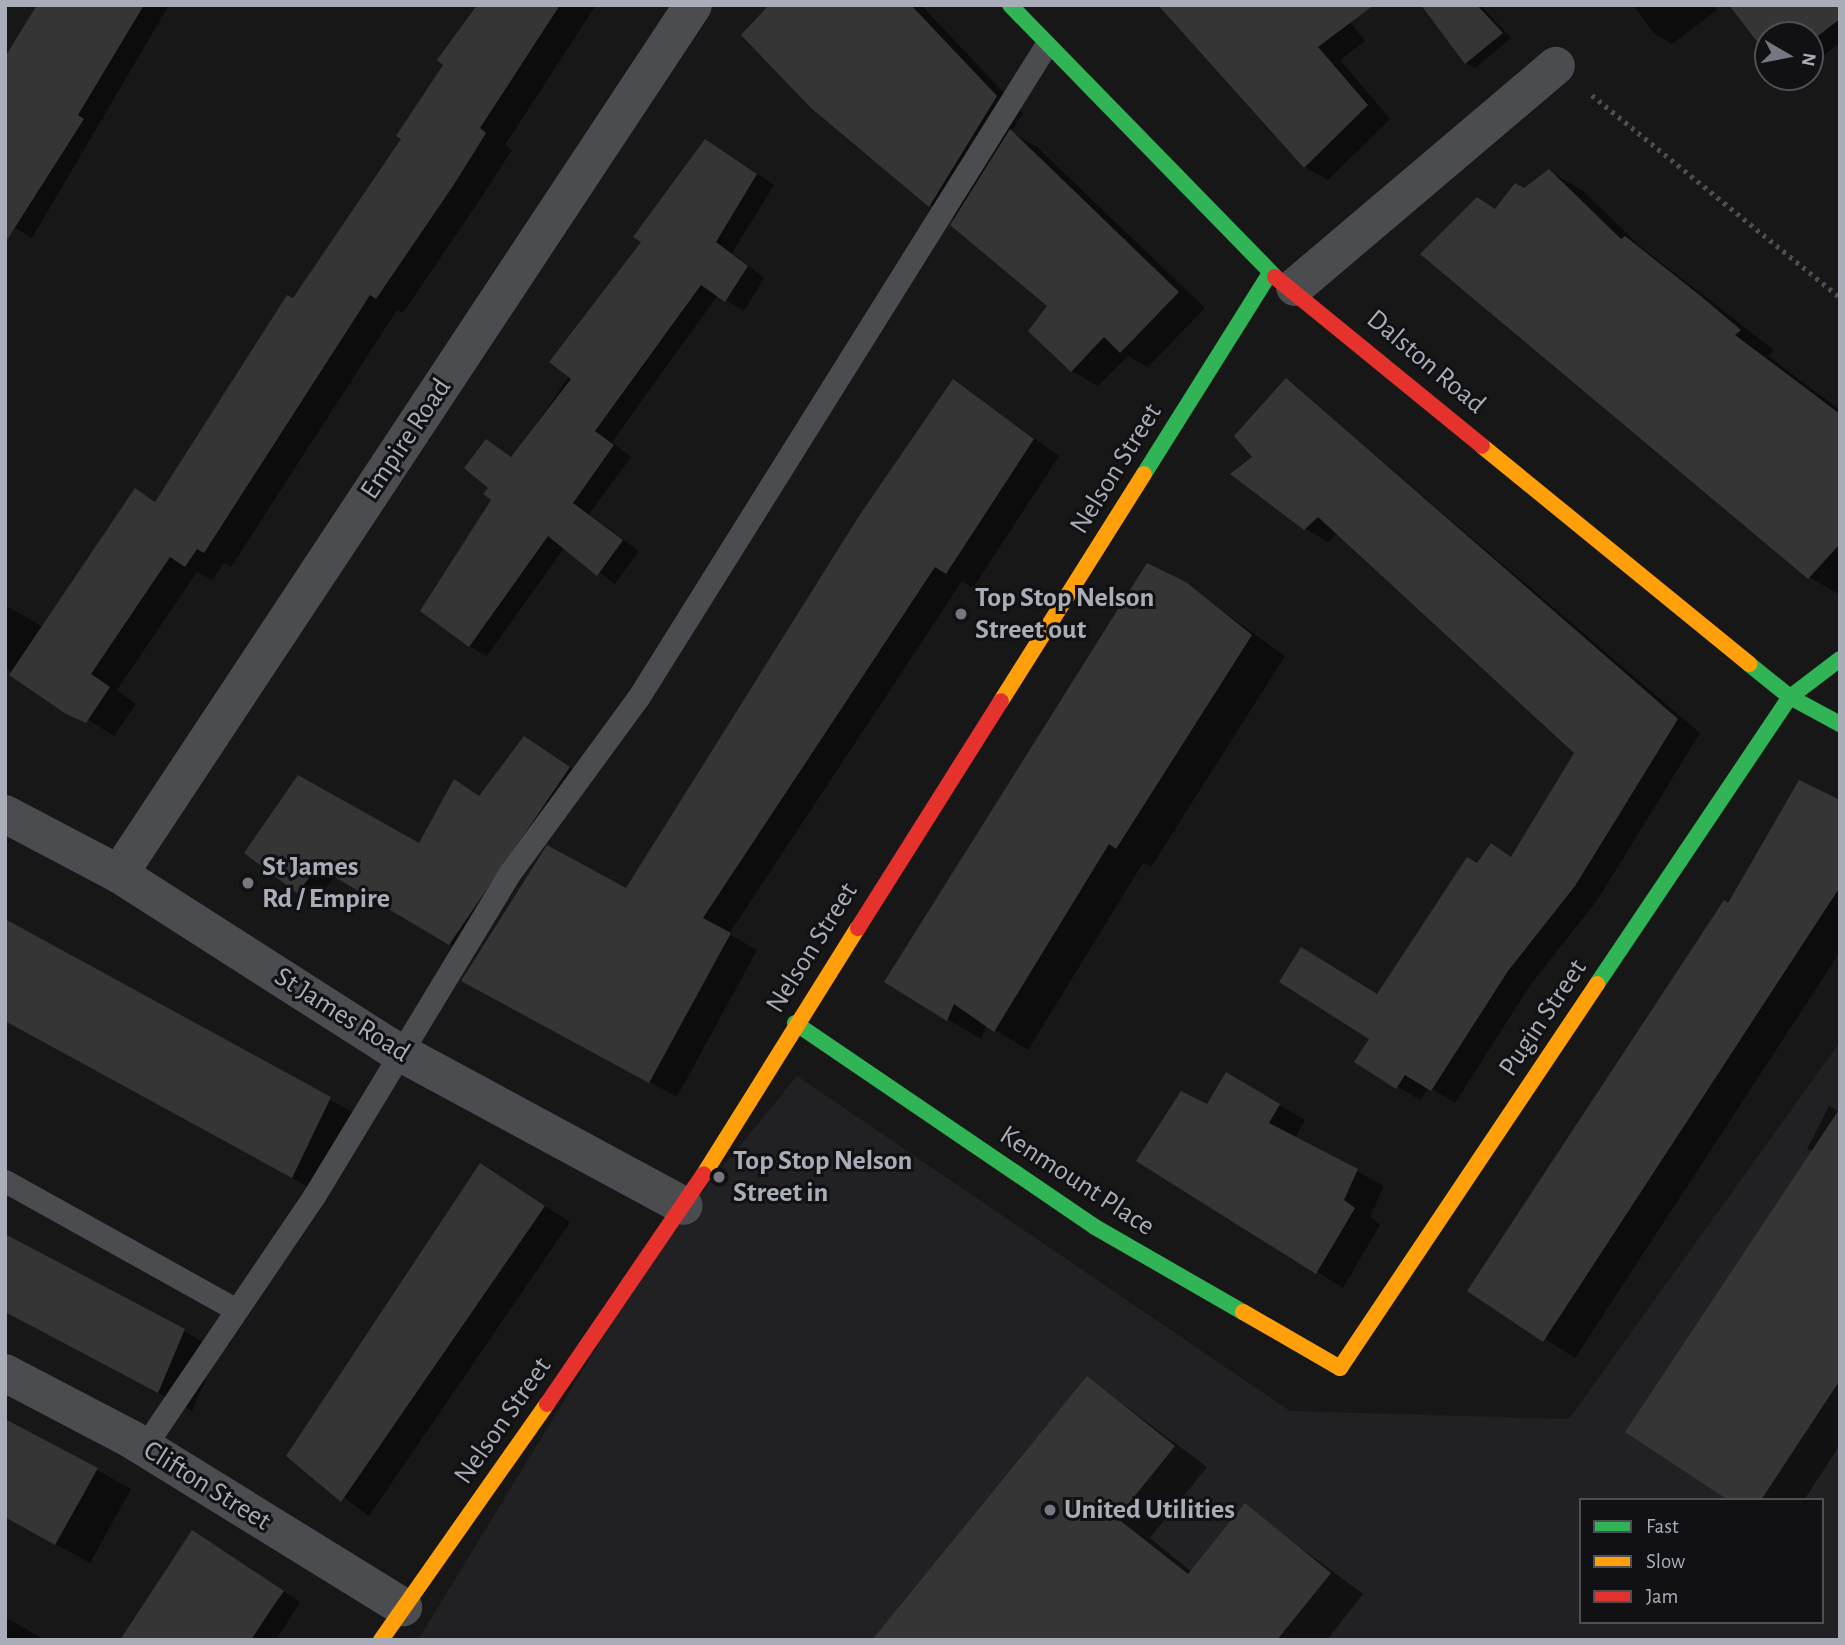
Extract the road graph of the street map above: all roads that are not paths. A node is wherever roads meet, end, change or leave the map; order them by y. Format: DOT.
graph roads {
  1 [pos="693,5"];
  2 [pos="1010,5"];
  3 [pos="1045,47"];
  4 [pos="1556,66"];
  5 [pos="1283,280"];
  6 [pos="1840,659"];
  7 [pos="1790,697"];
  8 [pos="1840,724"];
  9 [pos="5,814"];
  10 [pos="119,874"];
  11 [pos="796,1023"];
  12 [pos="399,1052"];
  13 [pos="5,1181"];
  14 [pos="684,1206"];
  15 [pos="233,1308"];
  16 [pos="1340,1368"];
  17 [pos="5,1373"];
  18 [pos="144,1447"];
  19 [pos="403,1607"];
  20 [pos="381,1640"];
  1 -- 10 [label="street, Empire Road"];
  2 -- 3 [label="street, Dalston Road"];
  3 -- 5 [label="street, Dalston Road"];
  3 -- 12 [label="lane"];
  4 -- 5 [label="street"];
  5 -- 7 [label="street, Dalston Road"];
  5 -- 11 [label="street, Nelson Street"];
  6 -- 7 [label="street, Pugin Street"];
  7 -- 8 [label="street, Dalston Road"];
  7 -- 16 [label="street, Pugin Street"];
  9 -- 10 [label="street, St James Road"];
  10 -- 12 [label="street, St James Road"];
  11 -- 14 [label="street, Nelson Street"];
  11 -- 16 [label="street, Kenmount Place"];
  12 -- 14 [label="street, St James Road"];
  12 -- 15 [label="lane"];
  13 -- 15 [label="lane"];
  14 -- 19 [label="street, Nelson Street"];
  15 -- 18 [label="lane"];
  17 -- 18 [label="street, Clifton Street"];
  18 -- 19 [label="street, Clifton Street"];
  19 -- 20 [label="street, Nelson Street"];
}
